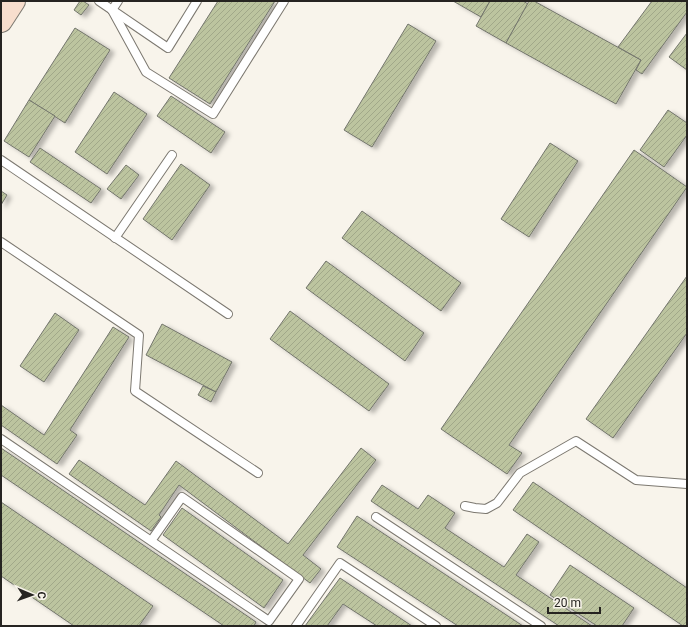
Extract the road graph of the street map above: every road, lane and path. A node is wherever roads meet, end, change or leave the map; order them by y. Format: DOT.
graph roads {
  1 [pos="14,1"];
  2 [pos="99,1"];
  3 [pos="118,1"];
  4 [pos="197,1"];
  5 [pos="284,1"];
  6 [pos="112,10"];
  7 [pos="1,21"];
  8 [pos="172,155"];
  9 [pos="1,160"];
  10 [pos="116,238"];
  11 [pos="1,242"];
  12 [pos="228,314"];
  13 [pos="1,439"];
  14 [pos="258,473"];
  15 [pos="687,484"];
  16 [pos="466,506"];
  17 [pos="376,517"];
  18 [pos="151,541"];
  19 [pos="268,623"];
  20 [pos="296,626"];
  21 [pos="436,626"];
  22 [pos="541,626"];
  1 -- 7 [label="main road"];
  2 -- 6 [label="lane"];
  3 -- 6 [label="lane"];
  4 -- 6 [label="lane"];
  5 -- 6 [label="lane"];
  8 -- 10 [label="lane"];
  9 -- 10 [label="lane"];
  10 -- 12 [label="lane"];
  11 -- 14 [label="lane"];
  13 -- 18 [label="lane"];
  15 -- 16 [label="lane"];
  17 -- 22 [label="lane"];
  18 -- 19 [label="lane"];
  18 -- 19 [label="lane"];
  20 -- 21 [label="lane"];
}
